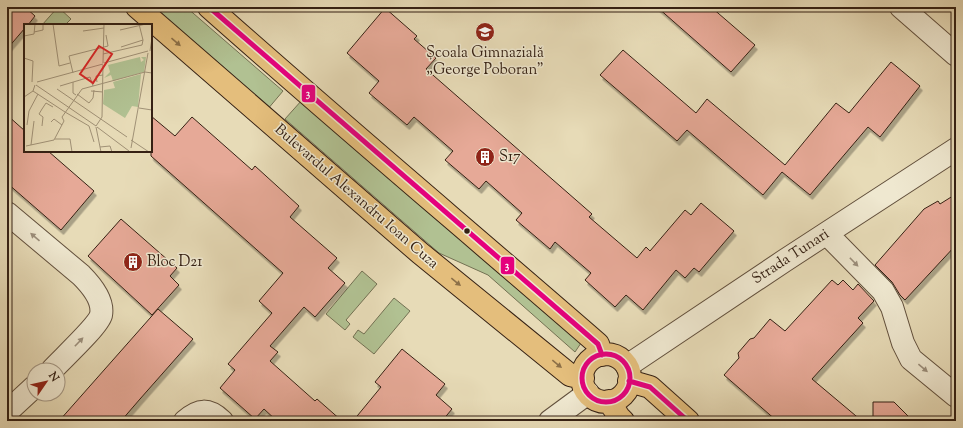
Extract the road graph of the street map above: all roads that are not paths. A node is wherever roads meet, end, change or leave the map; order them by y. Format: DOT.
graph roads {
  1 [pos="137,7"];
  2 [pos="210,7"];
  3 [pos="901,7"];
  4 [pos="956,55"];
  5 [pos="956,149"];
  6 [pos="7,212"];
  7 [pos="827,234"];
  8 [pos="602,355"];
  9 [pos="60,362"];
  10 [pos="628,374"];
  11 [pos="585,385"];
  12 [pos="26,394"];
  13 [pos="956,396"];
  14 [pos="609,401"];
  15 [pos="7,412"];
  16 [pos="185,421"];
  17 [pos="222,421"];
  18 [pos="550,421"];
  19 [pos="623,421"];
  20 [pos="688,421"];
  1 -- 11 [label="main road, Bulevardul Alexandru Ioan Cuza, one-way"];
  2 -- 8 [label="main road"];
  3 -- 4 [label="street"];
  5 -- 7 [label="street, Strada Tunari"];
  9 -- 6 [label="street, one-way"];
  7 -- 10 [label="street, Strada Tunari"];
  7 -- 13 [label="street, one-way"];
  8 -- 10 [label="main road"];
  8 -- 11 [label="main road"];
  10 -- 14 [label="main road"];
  10 -- 20 [label="main road"];
  11 -- 14 [label="main road"];
  11 -- 18 [label="street"];
  12 -- 15 [label="street"];
  14 -- 19 [label="main road"];
  16 -- 17 [label="street"];
}
